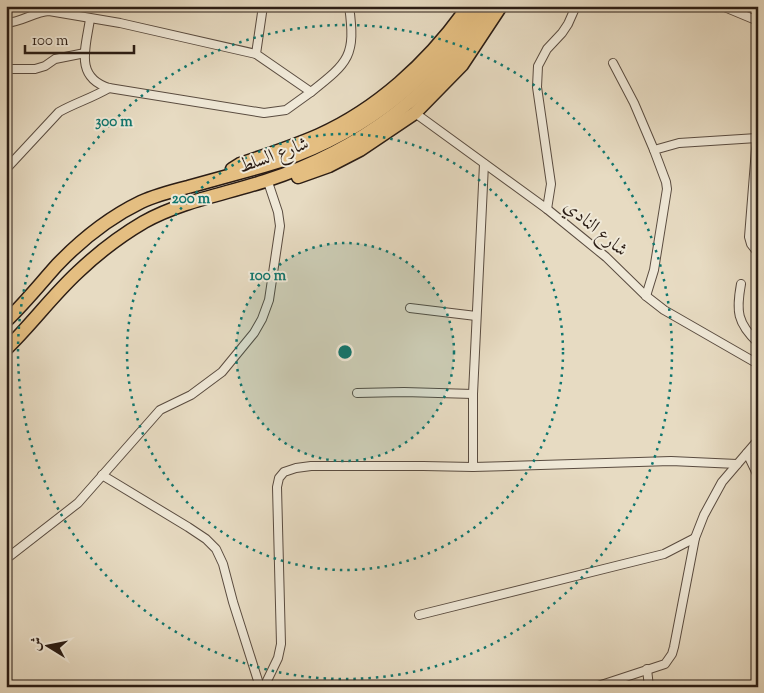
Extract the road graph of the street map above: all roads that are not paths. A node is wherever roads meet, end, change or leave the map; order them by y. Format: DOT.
graph roads {
  1 [pos="263,6"];
  2 [pos="349,6"];
  3 [pos="458,6"];
  4 [pos="468,6"];
  5 [pos="477,6"];
  6 [pos="489,6"];
  7 [pos="501,6"];
  8 [pos="576,6"];
  9 [pos="722,6"];
  10 [pos="90,18"];
  11 [pos="758,20"];
  12 [pos="457,22"];
  13 [pos="6,24"];
  14 [pos="85,53"];
  15 [pos="256,54"];
  16 [pos="613,63"];
  17 [pos="6,69"];
  18 [pos="421,85"];
  19 [pos="109,88"];
  20 [pos="311,92"];
  21 [pos="415,113"];
  22 [pos="758,124"];
  23 [pos="757,138"];
  24 [pos="654,150"];
  25 [pos="484,164"];
  26 [pos="6,169"];
  27 [pos="756,176"];
  28 [pos="223,177"];
  29 [pos="263,185"];
  30 [pos="547,209"];
  31 [pos="758,253"];
  32 [pos="741,284"];
  33 [pos="646,296"];
  34 [pos="410,308"];
  35 [pos="476,316"];
  36 [pos="6,321"];
  37 [pos="758,343"];
  38 [pos="6,349"];
  39 [pos="758,364"];
  40 [pos="357,393"];
  41 [pos="473,394"];
  42 [pos="758,440"];
  43 [pos="747,453"];
  44 [pos="737,464"];
  45 [pos="473,467"];
  46 [pos="102,475"];
  47 [pos="758,476"];
  48 [pos="695,538"];
  49 [pos="6,559"];
  50 [pos="419,615"];
  51 [pos="647,669"];
  52 [pos="260,687"];
  53 [pos="264,687"];
  54 [pos="596,687"];
  55 [pos="648,687"];
  1 -- 15 [label="street"];
  2 -- 20 [label="street"];
  3 -- 12 [label="main road"];
  4 -- 12 [label="main road"];
  5 -- 18 [label="main road, شارع السلط"];
  6 -- 18 [label="main road, شارع السلط"];
  7 -- 21 [label="main road"];
  8 -- 30 [label="street"];
  9 -- 11 [label="street"];
  10 -- 13 [label="street"];
  10 -- 14 [label="street"];
  10 -- 15 [label="street"];
  12 -- 28 [label="main road"];
  14 -- 17 [label="street"];
  14 -- 19 [label="street"];
  15 -- 20 [label="street"];
  16 -- 24 [label="street"];
  18 -- 28 [label="main road, شارع السلط"];
  18 -- 29 [label="main road, شارع السلط"];
  19 -- 20 [label="street"];
  19 -- 26 [label="street"];
  21 -- 25 [label="street, شارع النادي"];
  21 -- 29 [label="main road"];
  22 -- 23 [label="street"];
  23 -- 24 [label="street"];
  23 -- 27 [label="street"];
  24 -- 33 [label="street"];
  25 -- 30 [label="street, شارع النادي"];
  25 -- 35 [label="street"];
  27 -- 31 [label="street"];
  28 -- 36 [label="main road, شارع السلط"];
  29 -- 38 [label="main road, شارع السلط"];
  29 -- 46 [label="street"];
  30 -- 33 [label="street, شارع النادي"];
  32 -- 37 [label="street"];
  33 -- 39 [label="street, شارع النادي"];
  34 -- 35 [label="street"];
  35 -- 41 [label="street"];
  40 -- 41 [label="street"];
  41 -- 45 [label="street"];
  42 -- 43 [label="street"];
  43 -- 44 [label="street"];
  43 -- 47 [label="street"];
  44 -- 45 [label="street"];
  44 -- 48 [label="street"];
  45 -- 53 [label="street"];
  46 -- 49 [label="street"];
  46 -- 52 [label="street"];
  48 -- 50 [label="street"];
  48 -- 51 [label="street"];
  51 -- 54 [label="street"];
  51 -- 55 [label="street"];
}
